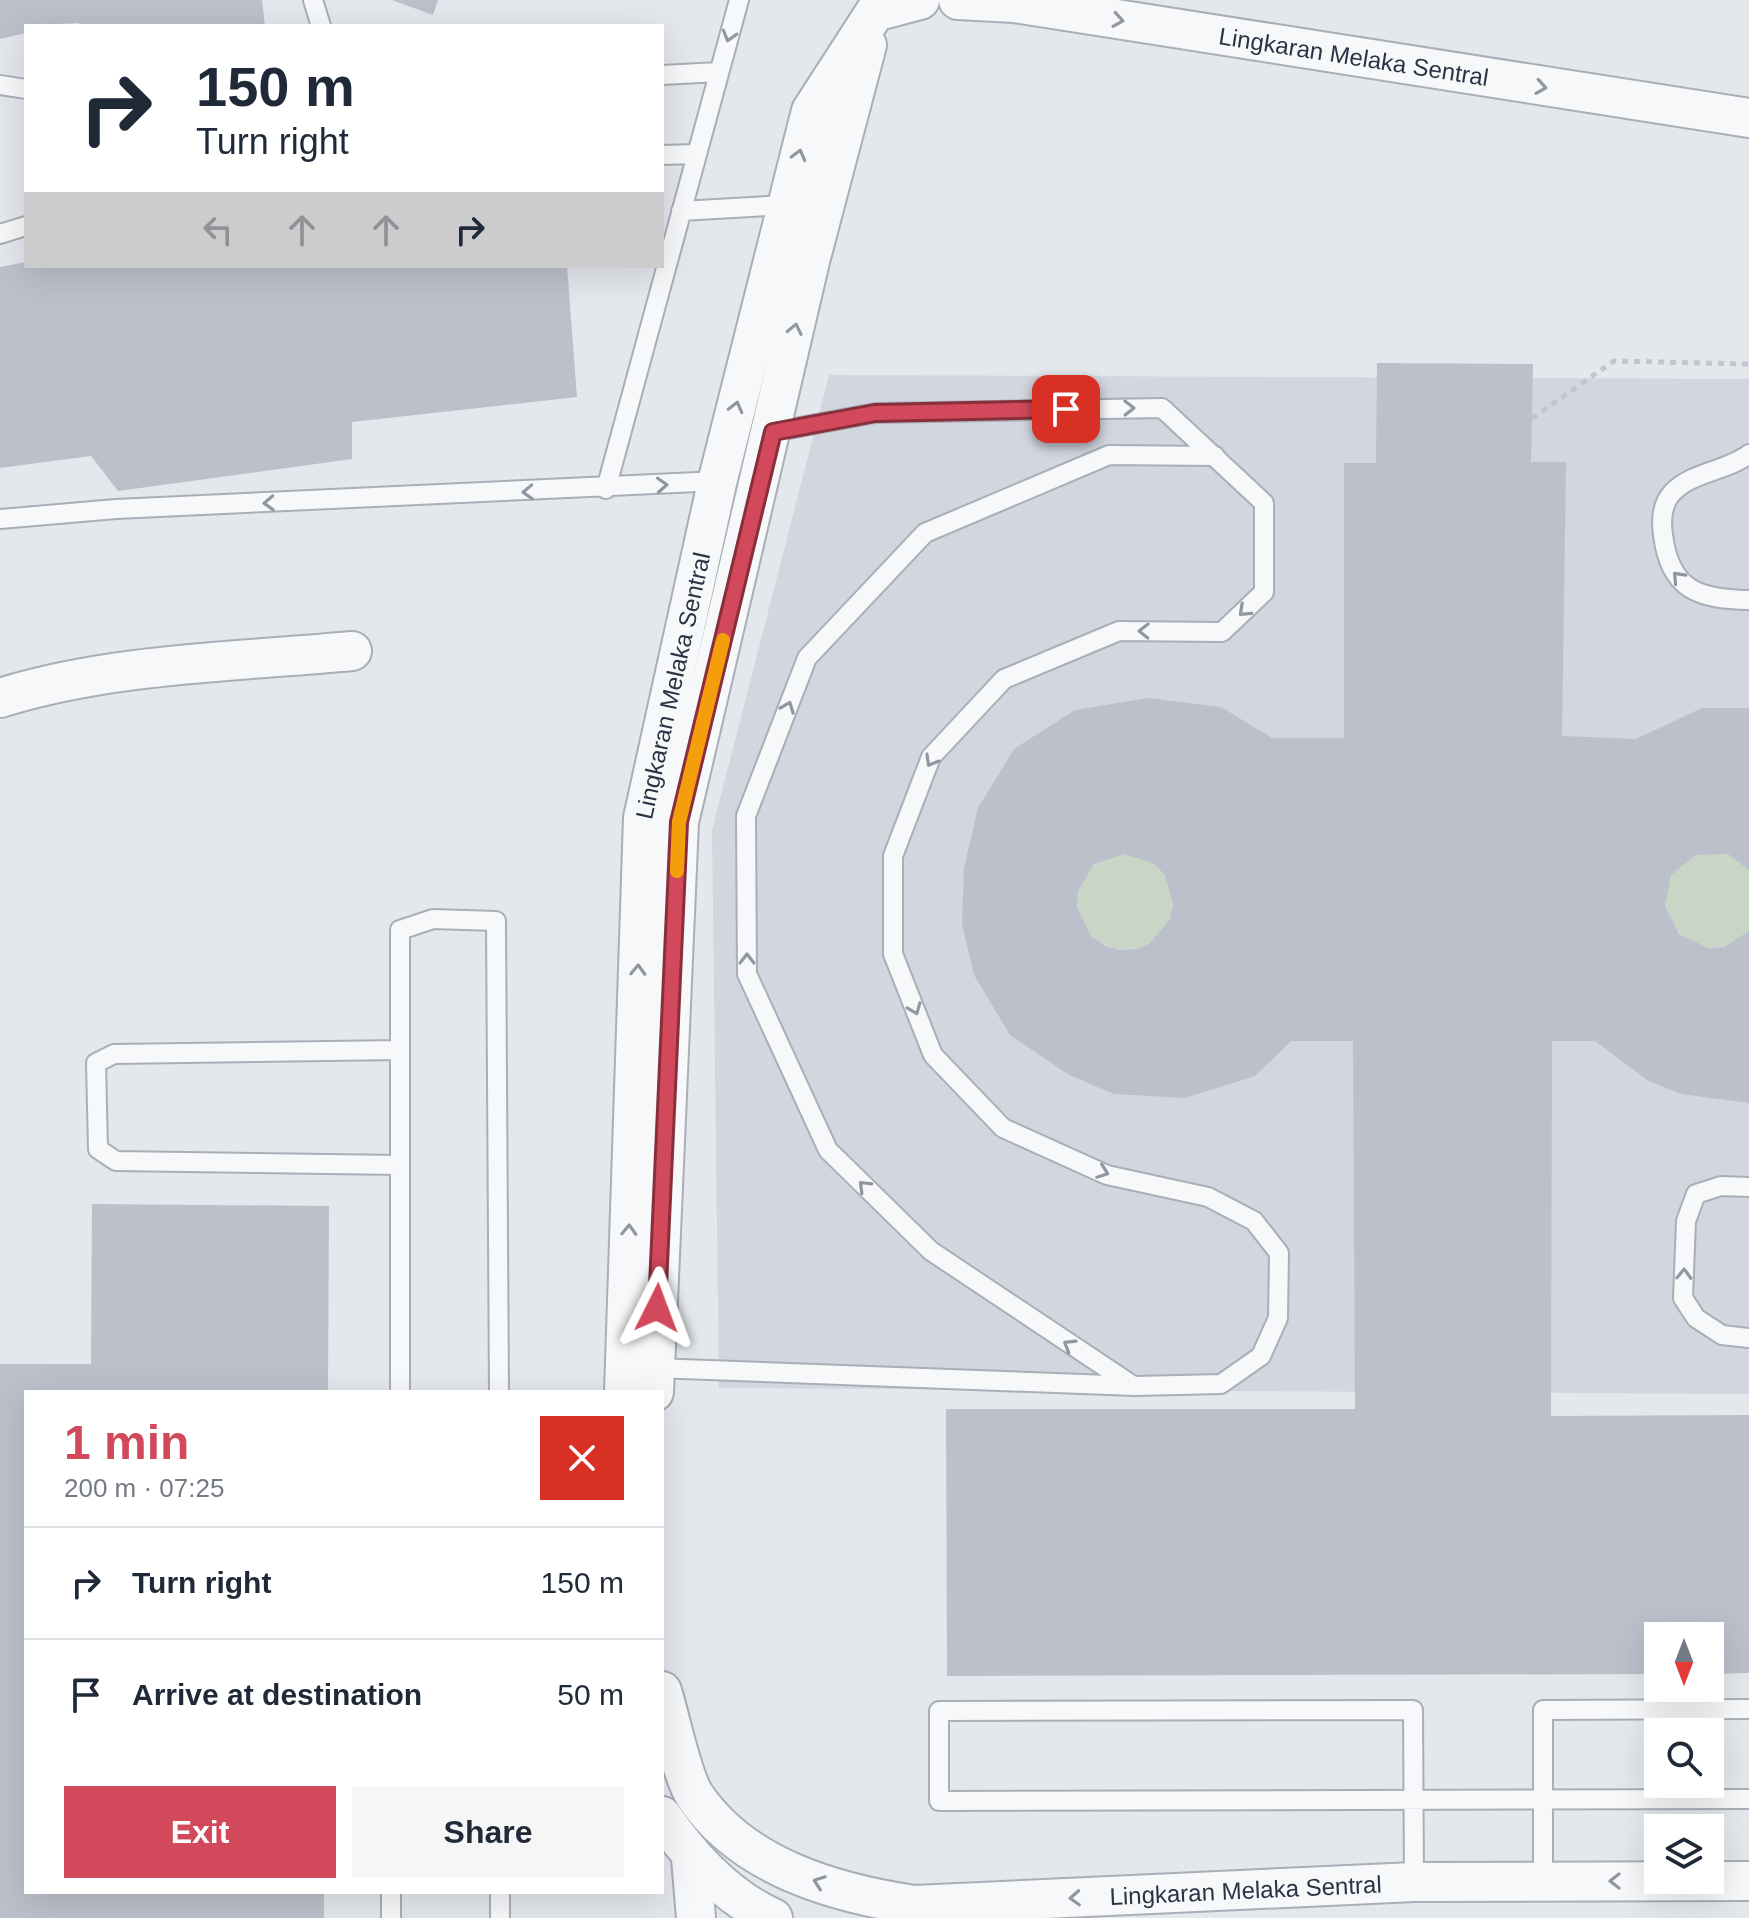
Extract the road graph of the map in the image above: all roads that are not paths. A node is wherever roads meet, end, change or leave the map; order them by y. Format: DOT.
graph roads {
  1 [pos="313,0"];
  2 [pos="739,0"];
  3 [pos="920,0"];
  4 [pos="958,0"];
  5 [pos="875,12"];
  6 [pos="320,24"];
  7 [pos="719,72"];
  8 [pos="664,75"];
  9 [pos="0,85"];
  10 [pos="24,89"];
  11 [pos="1749,118"];
  12 [pos="696,154"];
  13 [pos="664,155"];
  14 [pos="785,205"];
  15 [pos="681,211"];
  16 [pos="24,227"];
  17 [pos="0,234"];
  18 [pos="773,432"];
  19 [pos="1215,456"];
  20 [pos="1746,458"];
  21 [pos="717,483"];
  22 [pos="606,489"];
  23 [pos="0,519"];
  24 [pos="1749,600"];
  25 [pos="352,651"];
  26 [pos="0,698"];
  27 [pos="400,1050"];
  28 [pos="400,1165"];
  29 [pos="1749,1187"];
  30 [pos="1749,1338"];
  31 [pos="654,1380"];
  32 [pos="1135,1386"];
  33 [pos="400,1390"];
  34 [pos="499,1390"];
  35 [pos="624,1390"];
  36 [pos="664,1698"];
  37 [pos="1749,1709"];
  38 [pos="1749,1799"];
  39 [pos="1413,1800"];
  40 [pos="1543,1800"];
  41 [pos="664,1819"];
  42 [pos="691,1858"];
  43 [pos="1543,1880"];
  44 [pos="1749,1881"];
  45 [pos="1414,1882"];
  46 [pos="391,1894"];
  47 [pos="500,1894"];
  48 [pos="391,1918"];
  49 [pos="500,1918"];
  50 [pos="696,1918"];
  51 [pos="773,1918"];
  1 -- 6 [label="lane"];
  2 -- 7 [label="lane, one-way"];
  3 -- 5 [label="street"];
  4 -- 11 [label="street, Lingkaran Melaka Sentral, one-way"];
  14 -- 5 [label="street, Lingkaran Melaka Sentral, one-way"];
  18 -- 5 [label="street, Lingkaran Melaka Sentral, one-way"];
  7 -- 8 [label="lane"];
  7 -- 12 [label="lane"];
  9 -- 10 [label="lane"];
  12 -- 13 [label="lane"];
  12 -- 15 [label="lane"];
  14 -- 15 [label="lane"];
  21 -- 14 [label="street, Lingkaran Melaka Sentral, one-way"];
  15 -- 22 [label="lane"];
  16 -- 17 [label="lane"];
  18 -- 19 [label="lane, one-way"];
  18 -- 21 [label="lane"];
  18 -- 31 [label="street, Lingkaran Melaka Sentral"];
  32 -- 19 [label="lane, one-way"];
  19 -- 32 [label="lane, one-way"];
  24 -- 20 [label="lane, one-way"];
  22 -- 21 [label="lane, one-way"];
  35 -- 21 [label="street, Lingkaran Melaka Sentral, one-way"];
  22 -- 23 [label="lane, one-way"];
  25 -- 26 [label="street"];
  27 -- 28 [label="lane"];
  27 -- 28 [label="lane"];
  27 -- 34 [label="lane"];
  28 -- 33 [label="lane"];
  30 -- 29 [label="lane, one-way"];
  31 -- 32 [label="lane"];
  45 -- 36 [label="street, Lingkaran Melaka Sentral, one-way"];
  37 -- 40 [label="lane"];
  38 -- 40 [label="lane"];
  39 -- 39 [label="lane"];
  39 -- 40 [label="lane"];
  39 -- 45 [label="lane"];
  40 -- 43 [label="lane"];
  41 -- 42 [label="street"];
  42 -- 50 [label="street"];
  42 -- 51 [label="street"];
  44 -- 43 [label="street, Lingkaran Melaka Sentral, one-way"];
  43 -- 45 [label="street, Lingkaran Melaka Sentral"];
  46 -- 48 [label="lane"];
  47 -- 49 [label="lane"];
}
